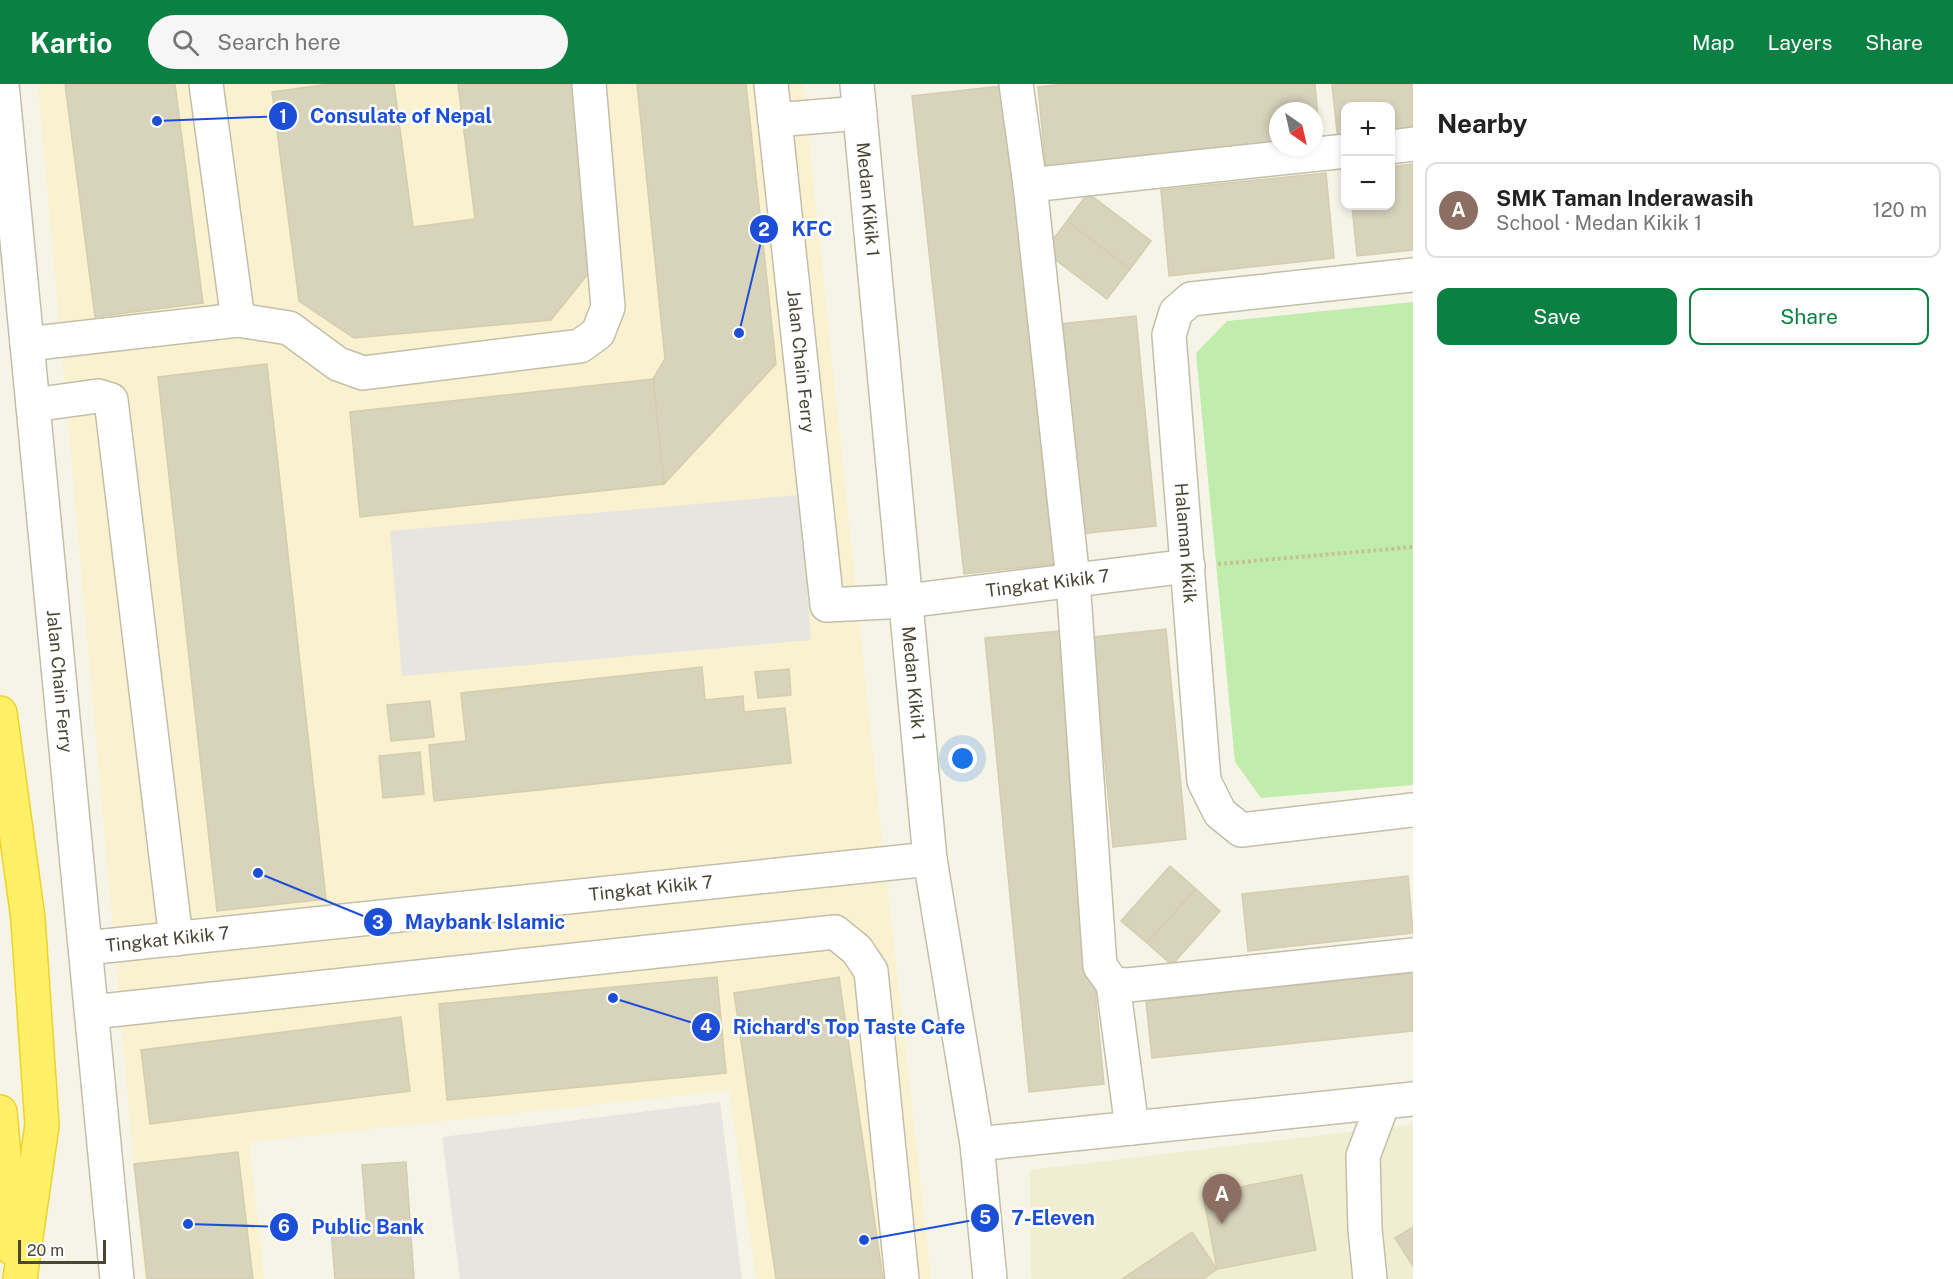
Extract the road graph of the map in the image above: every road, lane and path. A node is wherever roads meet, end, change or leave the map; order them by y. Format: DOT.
graph roads {
  1 [pos="2,84"];
  2 [pos="206,84"];
  3 [pos="589,84"];
  4 [pos="771,84"];
  5 [pos="1016,84"];
  6 [pos="858,99"];
  7 [pos="775,120"];
  8 [pos="1413,144"];
  9 [pos="1395,146"];
  10 [pos="1341,152"];
  11 [pos="1030,184"];
  12 [pos="1413,275"];
  13 [pos="238,320"];
  14 [pos="27,344"];
  15 [pos="33,405"];
  16 [pos="1413,547"];
  17 [pos="1188,566"];
  18 [pos="1073,580"];
  19 [pos="906,601"];
  20 [pos="826,605"];
  21 [pos="0,713"];
  22 [pos="1413,810"];
  23 [pos="930,860"];
  24 [pos="176,939"];
  25 [pos="86,948"];
  26 [pos="1413,955"];
  27 [pos="1113,984"];
  28 [pos="92,1012"];
  29 [pos="1398,1101"];
  30 [pos="0,1112"];
  31 [pos="1132,1128"];
  32 [pos="977,1144"];
  33 [pos="14,1279"];
  34 [pos="20,1279"];
  35 [pos="117,1279"];
  36 [pos="902,1279"];
  37 [pos="990,1279"];
  38 [pos="1370,1279"];
  1 -- 14 [label="street, Jalan Chain Ferry"];
  2 -- 13 [label="street"];
  3 -- 13 [label="street"];
  4 -- 7 [label="street, Jalan Chain Ferry"];
  5 -- 11 [label="street"];
  6 -- 7 [label="street"];
  6 -- 19 [label="street, Medan Kikik 1"];
  7 -- 20 [label="street, Jalan Chain Ferry"];
  8 -- 9 [label="street"];
  10 -- 11 [label="street"];
  11 -- 18 [label="street"];
  12 -- 17 [label="street, Halaman Kikik"];
  13 -- 14 [label="street"];
  14 -- 15 [label="street, Jalan Chain Ferry"];
  15 -- 24 [label="street"];
  15 -- 25 [label="street, Jalan Chain Ferry"];
  16 -- 17 [label="path"];
  17 -- 18 [label="street, Tingkat Kikik 7"];
  17 -- 22 [label="street, Halaman Kikik"];
  18 -- 19 [label="street, Tingkat Kikik 7"];
  18 -- 27 [label="street"];
  19 -- 20 [label="street, Tingkat Kikik 7"];
  19 -- 23 [label="street, Medan Kikik 1"];
  21 -- 34 [label="highway"];
  23 -- 24 [label="street, Tingkat Kikik 7"];
  23 -- 32 [label="street, Medan Kikik 1"];
  24 -- 25 [label="street, Tingkat Kikik 7"];
  25 -- 28 [label="street, Jalan Chain Ferry"];
  26 -- 27 [label="street"];
  27 -- 31 [label="street"];
  28 -- 35 [label="street, Jalan Chain Ferry"];
  28 -- 36 [label="street"];
  29 -- 31 [label="street"];
  29 -- 38 [label="street"];
  30 -- 33 [label="highway"];
  31 -- 32 [label="street"];
  32 -- 37 [label="street, Medan Kikik 1"];
}
